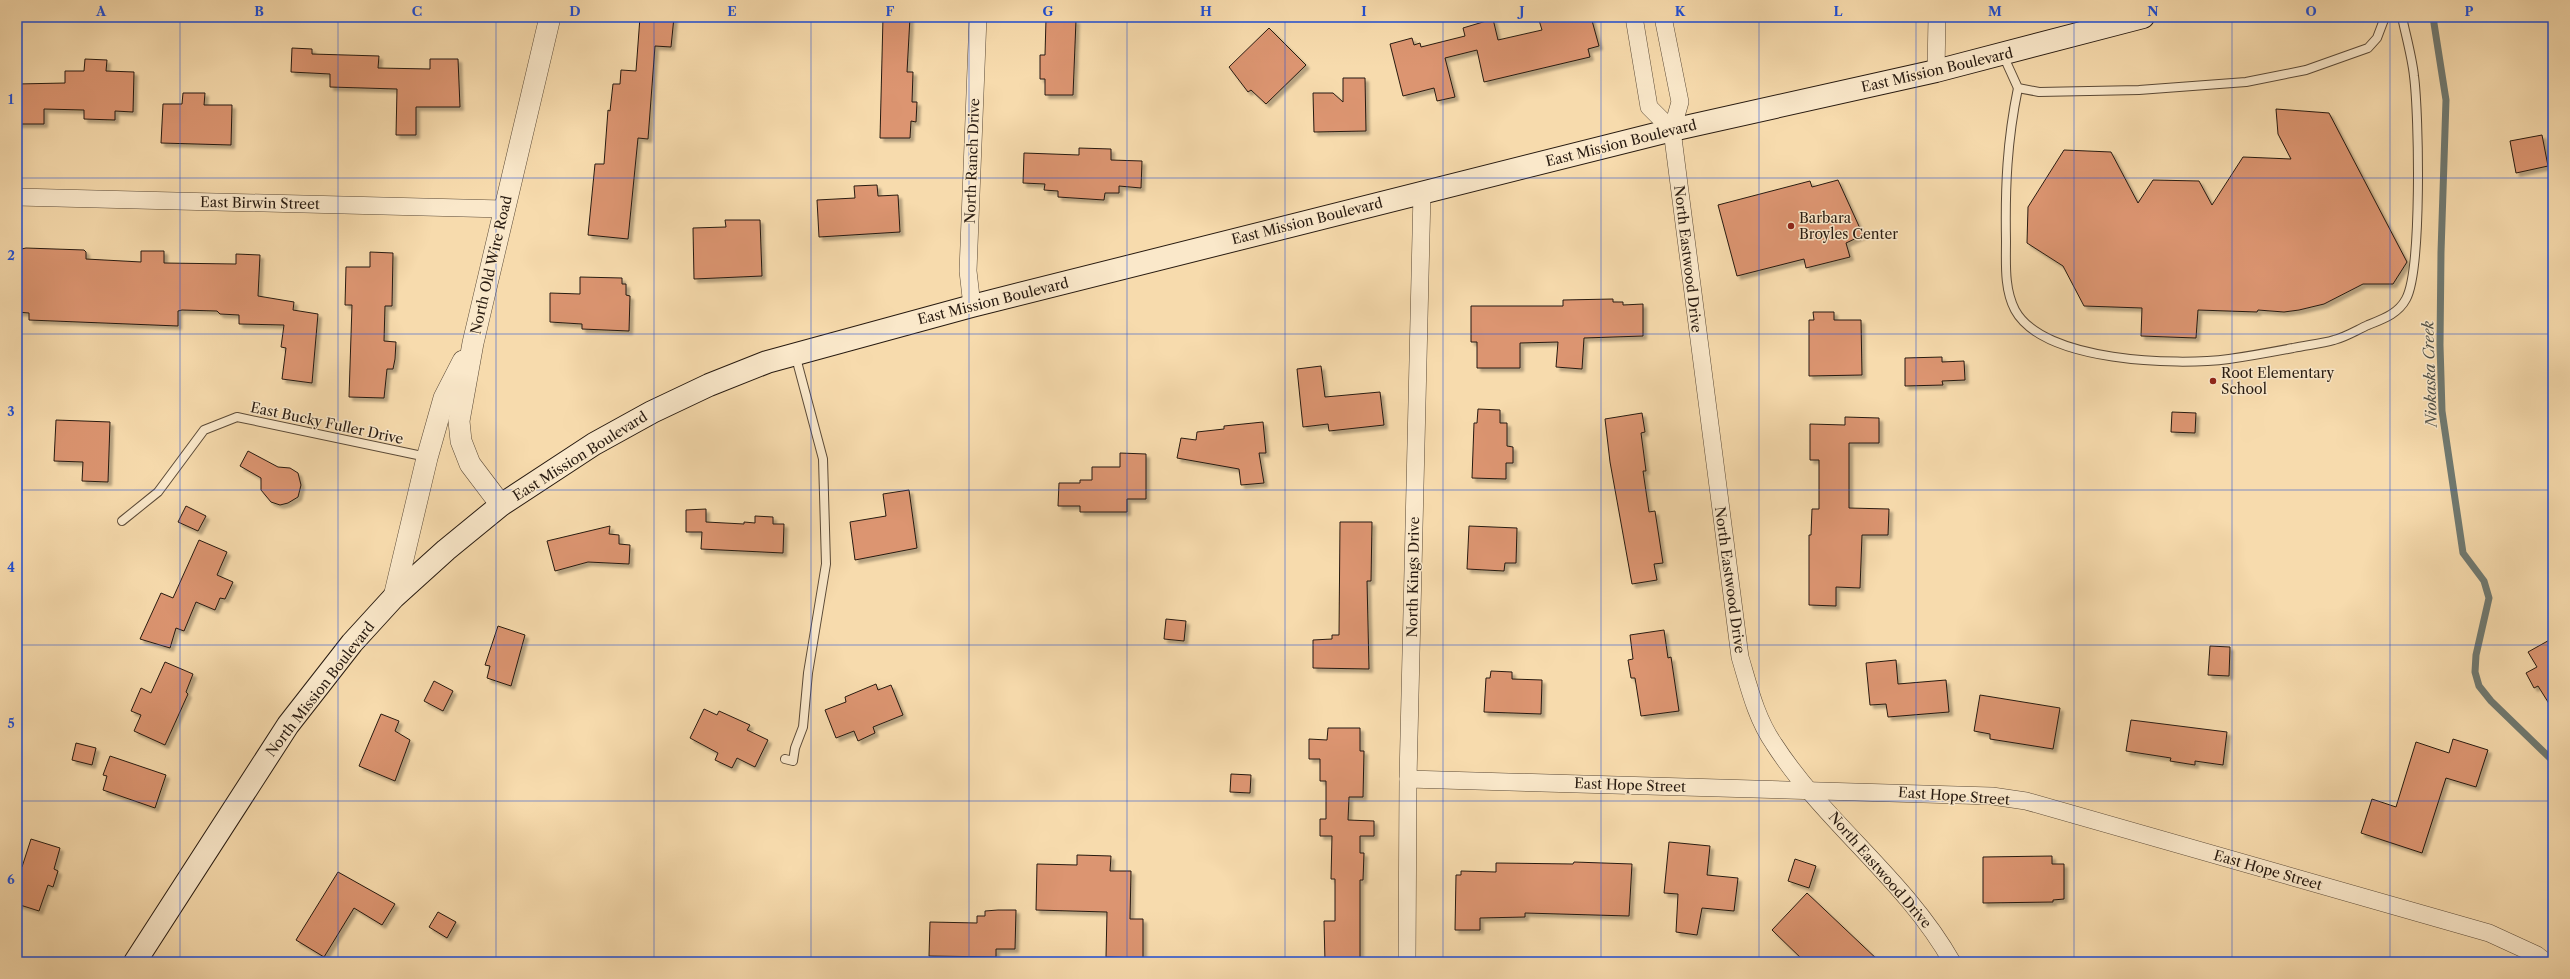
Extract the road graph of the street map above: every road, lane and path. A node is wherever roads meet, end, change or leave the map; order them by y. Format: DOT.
graph roads {
  1 [pos="550,17"];
  2 [pos="978,17"];
  3 [pos="1634,17"];
  4 [pos="1663,17"];
  5 [pos="1937,17"];
  6 [pos="2143,17"];
  7 [pos="2385,17"];
  8 [pos="2402,17"];
  9 [pos="2002,54"];
  10 [pos="1936,71"];
  11 [pos="2018,88"];
  12 [pos="1672,130"];
  13 [pos="1422,193"];
  14 [pos="17,197"];
  15 [pos="503,209"];
  16 [pos="972,306"];
  17 [pos="473,343"];
  18 [pos="795,354"];
  19 [pos="427,458"];
  20 [pos="501,505"];
  21 [pos="122,521"];
  22 [pos="394,597"];
  23 [pos="785,760"];
  24 [pos="1408,779"];
  25 [pos="1810,790"];
  26 [pos="135,962"];
  27 [pos="1407,962"];
  28 [pos="1952,962"];
  29 [pos="2546,962"];
  1 -- 15 [label="street, North Old Wire Road"];
  2 -- 16 [label="street, North Ranch Drive"];
  3 -- 12 [label="street"];
  4 -- 12 [label="street"];
  5 -- 10 [label="street"];
  6 -- 9 [label="main road, East Mission Boulevard"];
  7 -- 11 [label="lane"];
  8 -- 11 [label="lane"];
  9 -- 10 [label="main road, East Mission Boulevard"];
  9 -- 11 [label="lane"];
  10 -- 12 [label="main road, East Mission Boulevard"];
  12 -- 13 [label="main road, East Mission Boulevard"];
  12 -- 25 [label="street, North Eastwood Drive"];
  13 -- 16 [label="main road, East Mission Boulevard"];
  13 -- 24 [label="street, North Kings Drive"];
  14 -- 15 [label="street, East Birwin Street"];
  15 -- 17 [label="street, North Old Wire Road"];
  16 -- 18 [label="main road, East Mission Boulevard"];
  17 -- 19 [label="street"];
  17 -- 20 [label="street, North Old Wire Road"];
  18 -- 20 [label="main road, East Mission Boulevard"];
  18 -- 23 [label="lane"];
  19 -- 21 [label="lane, East Bucky Fuller Drive"];
  19 -- 22 [label="street"];
  20 -- 22 [label="main road, North Mission Boulevard"];
  22 -- 26 [label="main road, North Mission Boulevard"];
  24 -- 25 [label="street, East Hope Street"];
  24 -- 27 [label="street, North Kings Drive"];
  25 -- 28 [label="street, North Eastwood Drive"];
  25 -- 29 [label="street, East Hope Street"];
}
